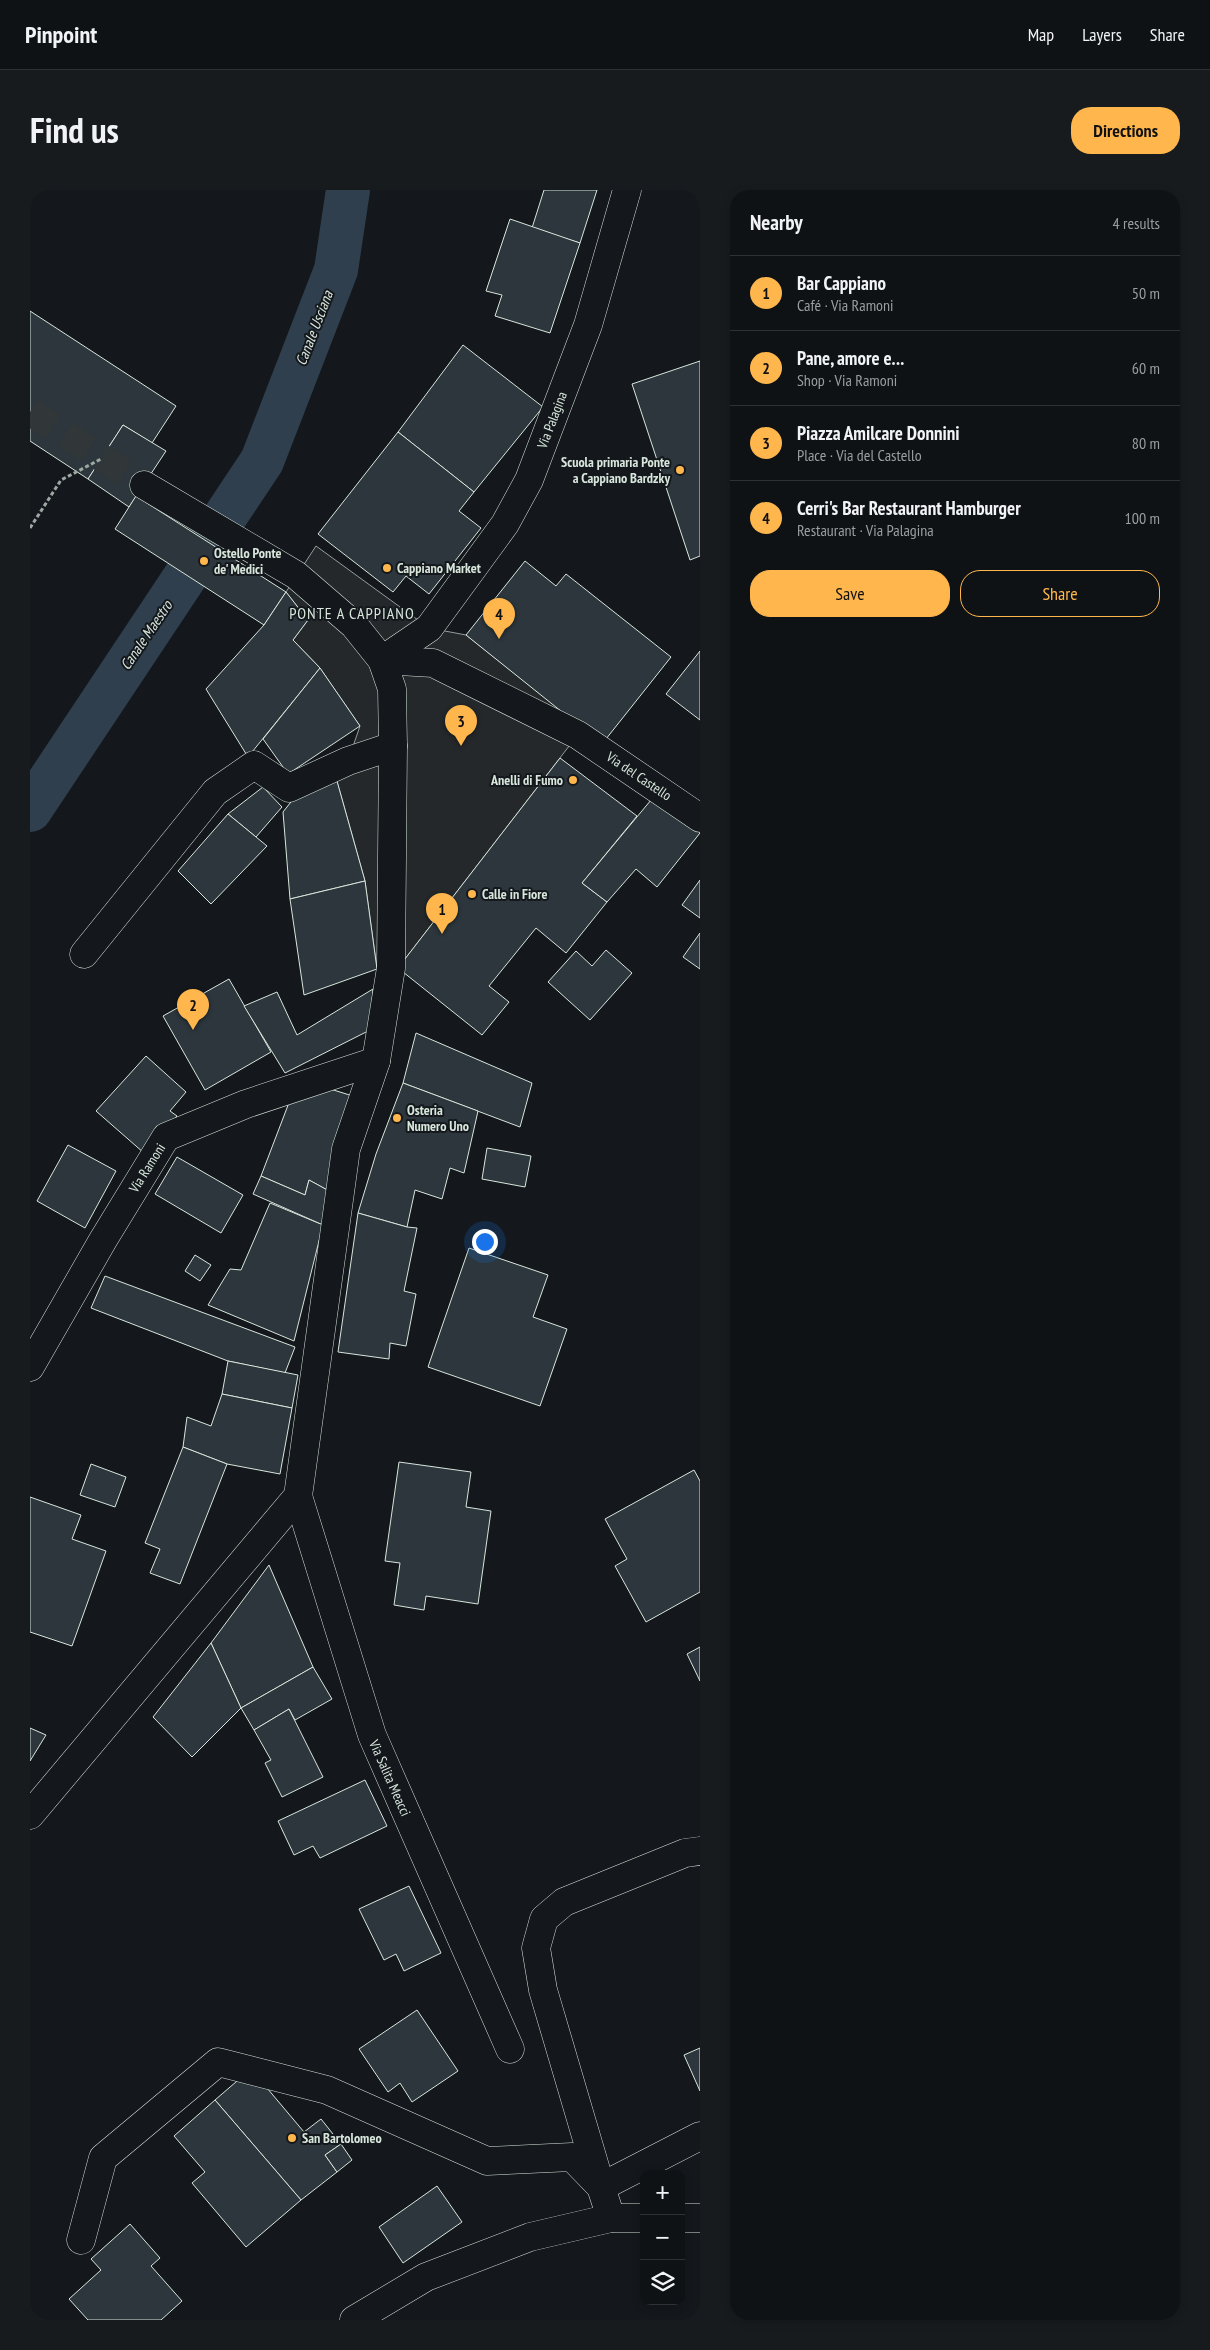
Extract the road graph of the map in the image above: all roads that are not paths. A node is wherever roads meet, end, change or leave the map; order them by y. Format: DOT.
graph roads {
  1 [pos="627,190"];
  2 [pos="144,485"];
  3 [pos="382,660"];
  4 [pos="393,746"];
  5 [pos="700,818"];
  6 [pos="84,954"];
  7 [pos="376,1061"];
  8 [pos="30,1367"];
  9 [pos="298,1496"];
  10 [pos="30,1815"];
  11 [pos="700,1851"];
  12 [pos="510,2049"];
  13 [pos="700,2136"];
  14 [pos="601,2186"];
  15 [pos="611,2218"];
  16 [pos="640,2218"];
  17 [pos="685,2218"];
  18 [pos="700,2218"];
  19 [pos="81,2240"];
  20 [pos="354,2320"];
  1 -- 3 [label="street, Via Palagina"];
  2 -- 3 [label="street"];
  3 -- 4 [label="street"];
  3 -- 5 [label="street, Via del Castello"];
  4 -- 6 [label="street"];
  4 -- 7 [label="street"];
  7 -- 8 [label="street, Via Ramoni"];
  7 -- 9 [label="street"];
  9 -- 10 [label="street"];
  9 -- 12 [label="street, Via Salita Meacci"];
  11 -- 14 [label="street"];
  13 -- 14 [label="street"];
  14 -- 15 [label="street"];
  14 -- 19 [label="street"];
  15 -- 16 [label="street"];
  15 -- 20 [label="street"];
  17 -- 18 [label="street"];
}
